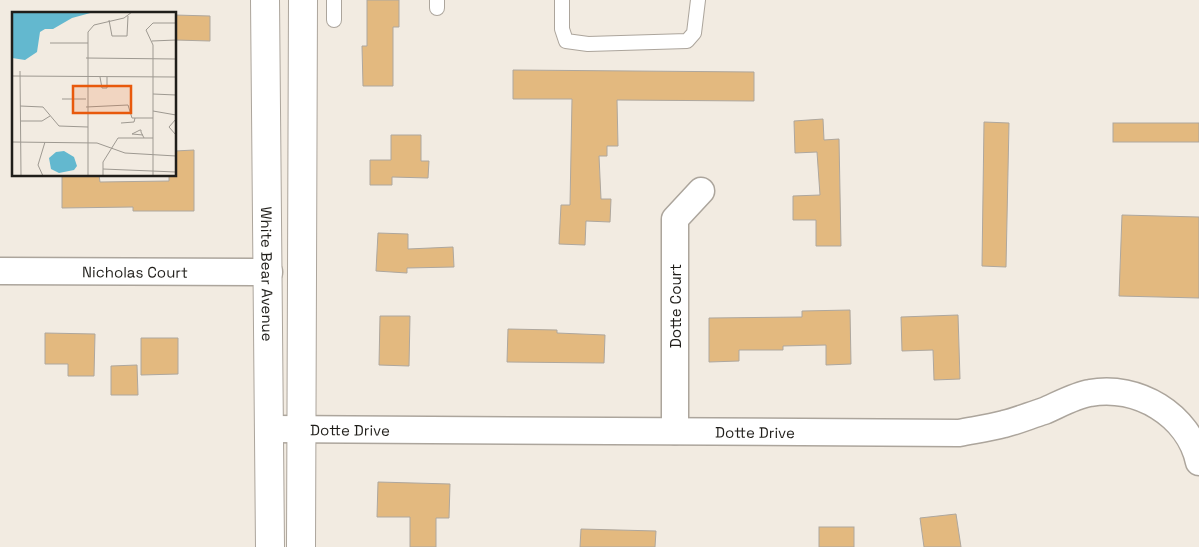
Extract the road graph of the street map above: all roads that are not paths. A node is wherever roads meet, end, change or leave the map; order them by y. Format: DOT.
graph roads {
  1 [pos="265,0"];
  2 [pos="303,0"];
  3 [pos="334,0"];
  4 [pos="562,0"];
  5 [pos="698,0"];
  6 [pos="334,20"];
  7 [pos="701,191"];
  8 [pos="0,271"];
  9 [pos="269,272"];
  10 [pos="270,429"];
  11 [pos="300,429"];
  12 [pos="675,430"];
  13 [pos="1199,462"];
  14 [pos="270,547"];
  15 [pos="301,547"];
  1 -- 9 [label="main road, White Bear Avenue"];
  2 -- 11 [label="main road, White Bear Avenue"];
  3 -- 6 [label="lane"];
  4 -- 5 [label="lane"];
  7 -- 12 [label="street, Dotte Court"];
  8 -- 9 [label="street, Nicholas Court"];
  9 -- 10 [label="main road, White Bear Avenue"];
  10 -- 11 [label="street, Dotte Drive"];
  10 -- 14 [label="main road, White Bear Avenue"];
  11 -- 12 [label="street, Dotte Drive"];
  11 -- 15 [label="main road, White Bear Avenue"];
  12 -- 13 [label="street, Dotte Drive"];
}
